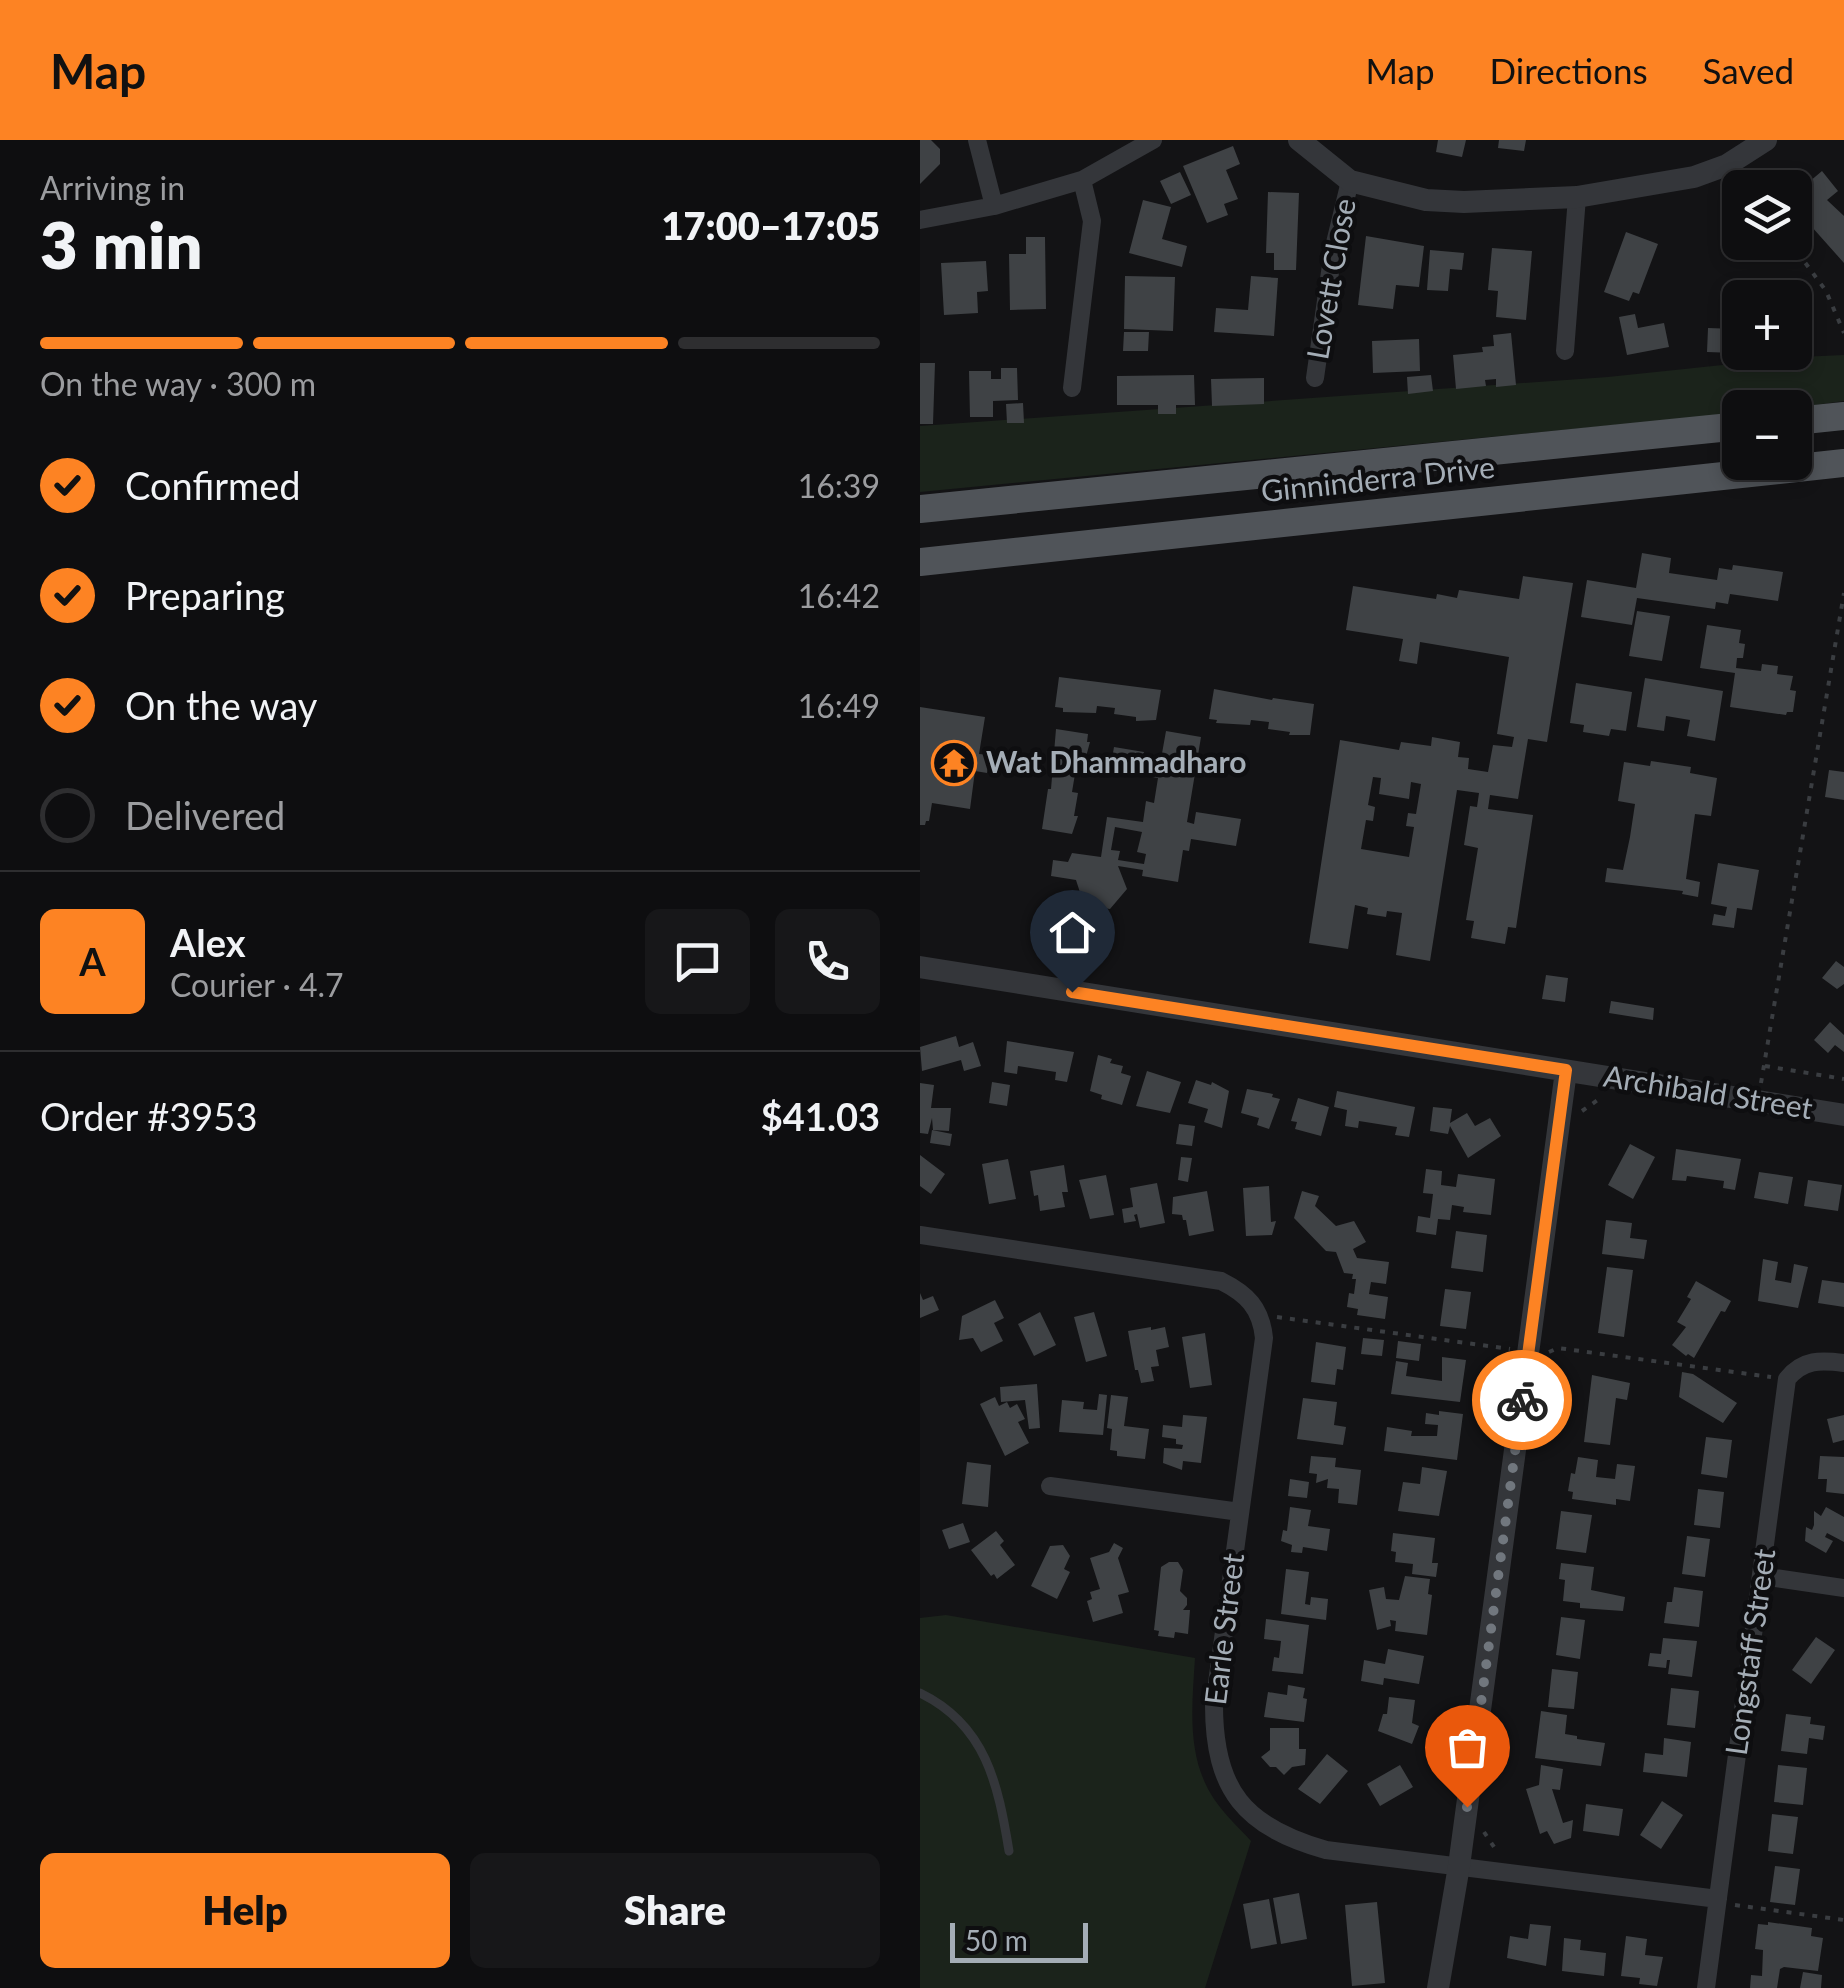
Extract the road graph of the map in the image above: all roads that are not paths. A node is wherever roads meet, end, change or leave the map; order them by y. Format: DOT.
graph roads {
  1 [pos="977,140"];
  2 [pos="1153,140"];
  3 [pos="1299,140"];
  4 [pos="1766,140"];
  5 [pos="1082,180"];
  6 [pos="1350,180"];
  7 [pos="1577,197"];
  8 [pos="994,206"];
  9 [pos="920,220"];
  10 [pos="1565,351"];
  11 [pos="1315,378"];
  12 [pos="1072,388"];
  13 [pos="1844,416"];
  14 [pos="1812,419"];
  15 [pos="1722,428"];
  16 [pos="1844,463"];
  17 [pos="920,509"];
  18 [pos="920,562"];
  19 [pos="920,968"];
  20 [pos="1566,1070"];
  21 [pos="1844,1115"];
  22 [pos="920,1236"];
  23 [pos="1844,1363"];
  24 [pos="1050,1486"];
  25 [pos="1240,1512"];
  26 [pos="1761,1576"];
  27 [pos="1844,1588"];
  28 [pos="920,1694"];
  29 [pos="1009,1850"];
  30 [pos="1459,1866"];
  31 [pos="1722,1902"];
  32 [pos="1438,1988"];
  33 [pos="1706,1988"];
  1 -- 8 [label="street"];
  2 -- 5 [label="street"];
  3 -- 6 [label="street"];
  4 -- 7 [label="street"];
  5 -- 8 [label="street"];
  5 -- 12 [label="street"];
  6 -- 7 [label="street"];
  6 -- 11 [label="street, Lovett Close"];
  7 -- 10 [label="street"];
  8 -- 9 [label="street"];
  13 -- 14 [label="main road"];
  15 -- 17 [label="main road, Ginninderra Drive"];
  16 -- 18 [label="main road, Ginninderra Drive"];
  19 -- 20 [label="street, Archibald Street"];
  20 -- 21 [label="street, Archibald Street"];
  20 -- 30 [label="street"];
  22 -- 25 [label="street, Earle Street"];
  23 -- 26 [label="street, Longstaff Street"];
  24 -- 25 [label="street"];
  25 -- 30 [label="street, Earle Street"];
  26 -- 27 [label="street"];
  26 -- 31 [label="street, Longstaff Street"];
  28 -- 29 [label="lane"];
  30 -- 31 [label="street, Earle Street"];
  30 -- 32 [label="street"];
  31 -- 33 [label="street, Longstaff Street"];
}
